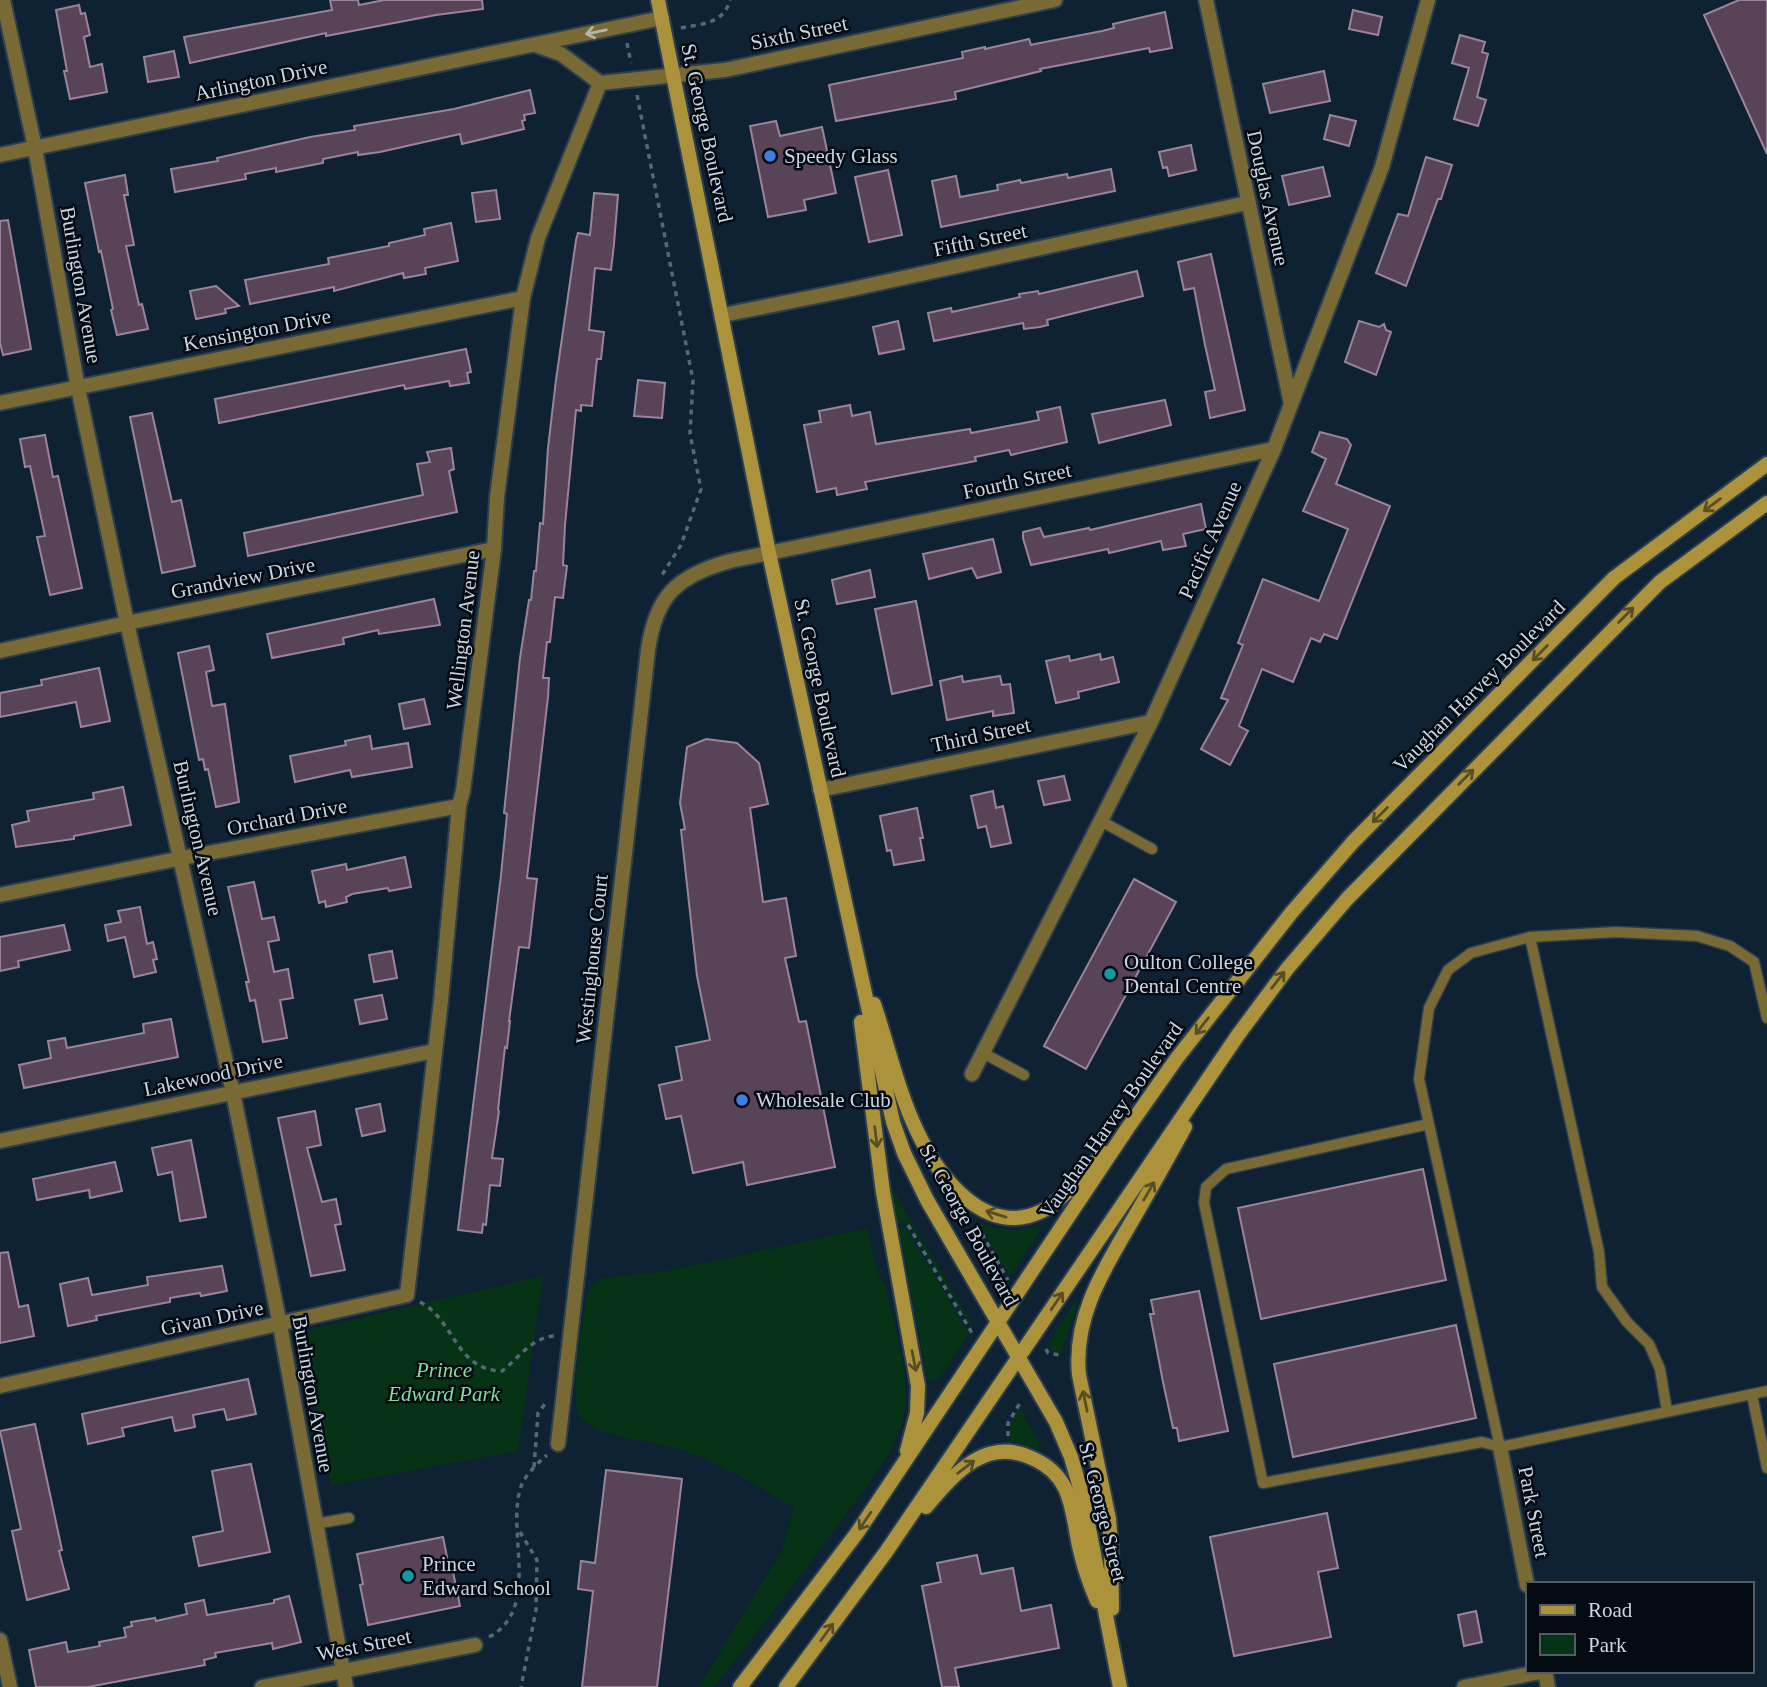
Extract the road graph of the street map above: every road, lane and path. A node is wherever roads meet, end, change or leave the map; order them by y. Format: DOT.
graph roads {
  1 [pos="3,0"];
  2 [pos="659,0"];
  3 [pos="730,0"];
  4 [pos="1055,0"];
  5 [pos="1206,0"];
  6 [pos="1428,0"];
  7 [pos="664,25"];
  8 [pos="530,46"];
  9 [pos="674,76"];
  10 [pos="600,83"];
  11 [pos="35,148"];
  12 [pos="0,155"];
  13 [pos="1247,203"];
  14 [pos="523,298"];
  15 [pos="723,315"];
  16 [pos="78,388"];
  17 [pos="0,404"];
  18 [pos="1291,405"];
  19 [pos="1274,449"];
  20 [pos="1767,464"];
  21 [pos="1767,503"];
  22 [pos="494,549"];
  23 [pos="769,553"];
  24 [pos="127,623"];
  25 [pos="0,651"];
  26 [pos="1151,722"];
  27 [pos="820,790"];
  28 [pos="459,806"];
  29 [pos="1101,821"];
  30 [pos="1152,849"];
  31 [pos="182,858"];
  32 [pos="0,895"];
  33 [pos="849,923"];
  34 [pos="1530,937"];
  35 [pos="1767,1018"];
  36 [pos="1238,1035"];
  37 [pos="434,1051"];
  38 [pos="983,1053"];
  39 [pos="972,1074"];
  40 [pos="1024,1075"];
  41 [pos="233,1093"];
  42 [pos="1429,1124"];
  43 [pos="1127,1129"];
  44 [pos="0,1141"];
  45 [pos="977,1224"];
  46 [pos="899,1227"];
  47 [pos="1005,1275"];
  48 [pos="1002,1281"];
  49 [pos="1009,1281"];
  50 [pos="407,1295"];
  51 [pos="998,1322"];
  52 [pos="279,1325"];
  53 [pos="972,1334"];
  54 [pos="570,1335"];
  55 [pos="1060,1355"];
  56 [pos="1018,1357"];
  57 [pos="1045,1358"];
  58 [pos="0,1386"];
  59 [pos="1767,1391"];
  60 [pos="1752,1395"];
  61 [pos="1010,1403"];
  62 [pos="1020,1403"];
  63 [pos="1667,1410"];
  64 [pos="1014,1412"];
  65 [pos="1008,1441"];
  66 [pos="558,1444"];
  67 [pos="1500,1447"];
  68 [pos="904,1465"];
  69 [pos="534,1467"];
  70 [pos="1767,1468"];
  71 [pos="349,1518"];
  72 [pos="315,1524"];
  73 [pos="518,1531"];
  74 [pos="886,1552"];
  75 [pos="1526,1582"];
  76 [pos="1111,1639"];
  77 [pos="0,1640"];
  78 [pos="475,1645"];
  79 [pos="342,1670"];
  80 [pos="1535,1673"];
  81 [pos="10,1687"];
  82 [pos="262,1687"];
  83 [pos="346,1687"];
  84 [pos="521,1687"];
  85 [pos="740,1687"];
  86 [pos="786,1687"];
  87 [pos="1120,1687"];
  88 [pos="1464,1687"];
  1 -- 11 [label="street, Burlington Avenue"];
  2 -- 7 [label="main road, St. George Boulevard"];
  3 -- 7 [label="path"];
  4 -- 9 [label="street, Sixth Street"];
  5 -- 13 [label="street, Douglas Avenue"];
  6 -- 18 [label="street, Pacific Avenue"];
  7 -- 8 [label="street, Arlington Drive, one-way"];
  7 -- 9 [label="main road, St. George Boulevard"];
  8 -- 10 [label="street, Arlington Drive"];
  8 -- 11 [label="street, Arlington Drive"];
  9 -- 10 [label="street"];
  9 -- 15 [label="main road, St. George Boulevard"];
  10 -- 14 [label="street, Wellington Avenue"];
  11 -- 12 [label="street, Arlington Drive"];
  11 -- 16 [label="street, Burlington Avenue"];
  13 -- 15 [label="street, Fifth Street"];
  13 -- 18 [label="street, Douglas Avenue"];
  14 -- 16 [label="street, Kensington Drive"];
  14 -- 22 [label="street, Wellington Avenue"];
  15 -- 23 [label="main road, St. George Boulevard"];
  16 -- 17 [label="street, Kensington Drive"];
  16 -- 24 [label="street, Burlington Avenue"];
  18 -- 19 [label="street, Pacific Avenue"];
  19 -- 23 [label="street, Fourth Street"];
  19 -- 26 [label="street, Pacific Avenue"];
  20 -- 43 [label="main road, Vaughan Harvey Boulevard, one-way"];
  36 -- 21 [label="main road, one-way"];
  22 -- 24 [label="street, Grandview Drive"];
  22 -- 28 [label="street, Wellington Avenue"];
  23 -- 27 [label="main road, St. George Boulevard"];
  23 -- 54 [label="street, Westinghouse Court"];
  24 -- 25 [label="street, Grandview Drive"];
  24 -- 31 [label="street, Burlington Avenue"];
  26 -- 27 [label="street, Third Street"];
  26 -- 29 [label="street, Pacific Avenue"];
  27 -- 33 [label="main road, St. George Boulevard"];
  28 -- 31 [label="street, Orchard Drive"];
  28 -- 37 [label="street, Wellington Avenue"];
  29 -- 30 [label="lane"];
  29 -- 38 [label="street, Pacific Avenue"];
  31 -- 32 [label="street, Orchard Drive"];
  31 -- 41 [label="street, Burlington Avenue"];
  43 -- 33 [label="main road, one-way"];
  33 -- 51 [label="main road, St. George Boulevard"];
  33 -- 68 [label="main road, one-way"];
  34 -- 35 [label="lane"];
  34 -- 42 [label="lane"];
  34 -- 63 [label="lane"];
  56 -- 36 [label="main road, one-way"];
  76 -- 36 [label="main road, one-way"];
  37 -- 41 [label="street, Lakewood Drive"];
  37 -- 50 [label="street, Wellington Avenue"];
  38 -- 39 [label="street, Pacific Avenue"];
  38 -- 40 [label="lane"];
  41 -- 44 [label="street, Lakewood Drive"];
  41 -- 52 [label="street, Burlington Avenue"];
  42 -- 67 [label="lane"];
  42 -- 67 [label="lane"];
  43 -- 51 [label="main road, Vaughan Harvey Boulevard"];
  45 -- 47 [label="path"];
  46 -- 53 [label="path"];
  47 -- 48 [label="path"];
  47 -- 49 [label="path"];
  50 -- 52 [label="street, Givan Drive"];
  50 -- 54 [label="path"];
  51 -- 56 [label="main road, St. George Boulevard"];
  51 -- 68 [label="main road, Vaughan Harvey Boulevard"];
  52 -- 58 [label="street, Givan Drive"];
  52 -- 72 [label="street, Burlington Avenue"];
  54 -- 66 [label="street, Westinghouse Court"];
  55 -- 57 [label="path"];
  56 -- 74 [label="main road"];
  56 -- 76 [label="main road, St. George Street"];
  59 -- 60 [label="lane"];
  60 -- 63 [label="lane"];
  60 -- 70 [label="lane"];
  61 -- 64 [label="path"];
  62 -- 64 [label="path"];
  63 -- 67 [label="lane"];
  64 -- 65 [label="path"];
  67 -- 75 [label="street, Park Street"];
  68 -- 85 [label="main road, Vaughan Harvey Boulevard, one-way"];
  69 -- 73 [label="path"];
  71 -- 72 [label="lane"];
  72 -- 79 [label="street, Burlington Avenue"];
  73 -- 78 [label="path"];
  73 -- 84 [label="path"];
  74 -- 76 [label="main road, one-way"];
  86 -- 74 [label="main road, one-way"];
  76 -- 87 [label="main road, St. George Street"];
  77 -- 81 [label="street"];
  78 -- 79 [label="street, West Street"];
  79 -- 82 [label="street, West Street"];
  79 -- 83 [label="street, Burlington Avenue"];
  80 -- 88 [label="street"];
}
